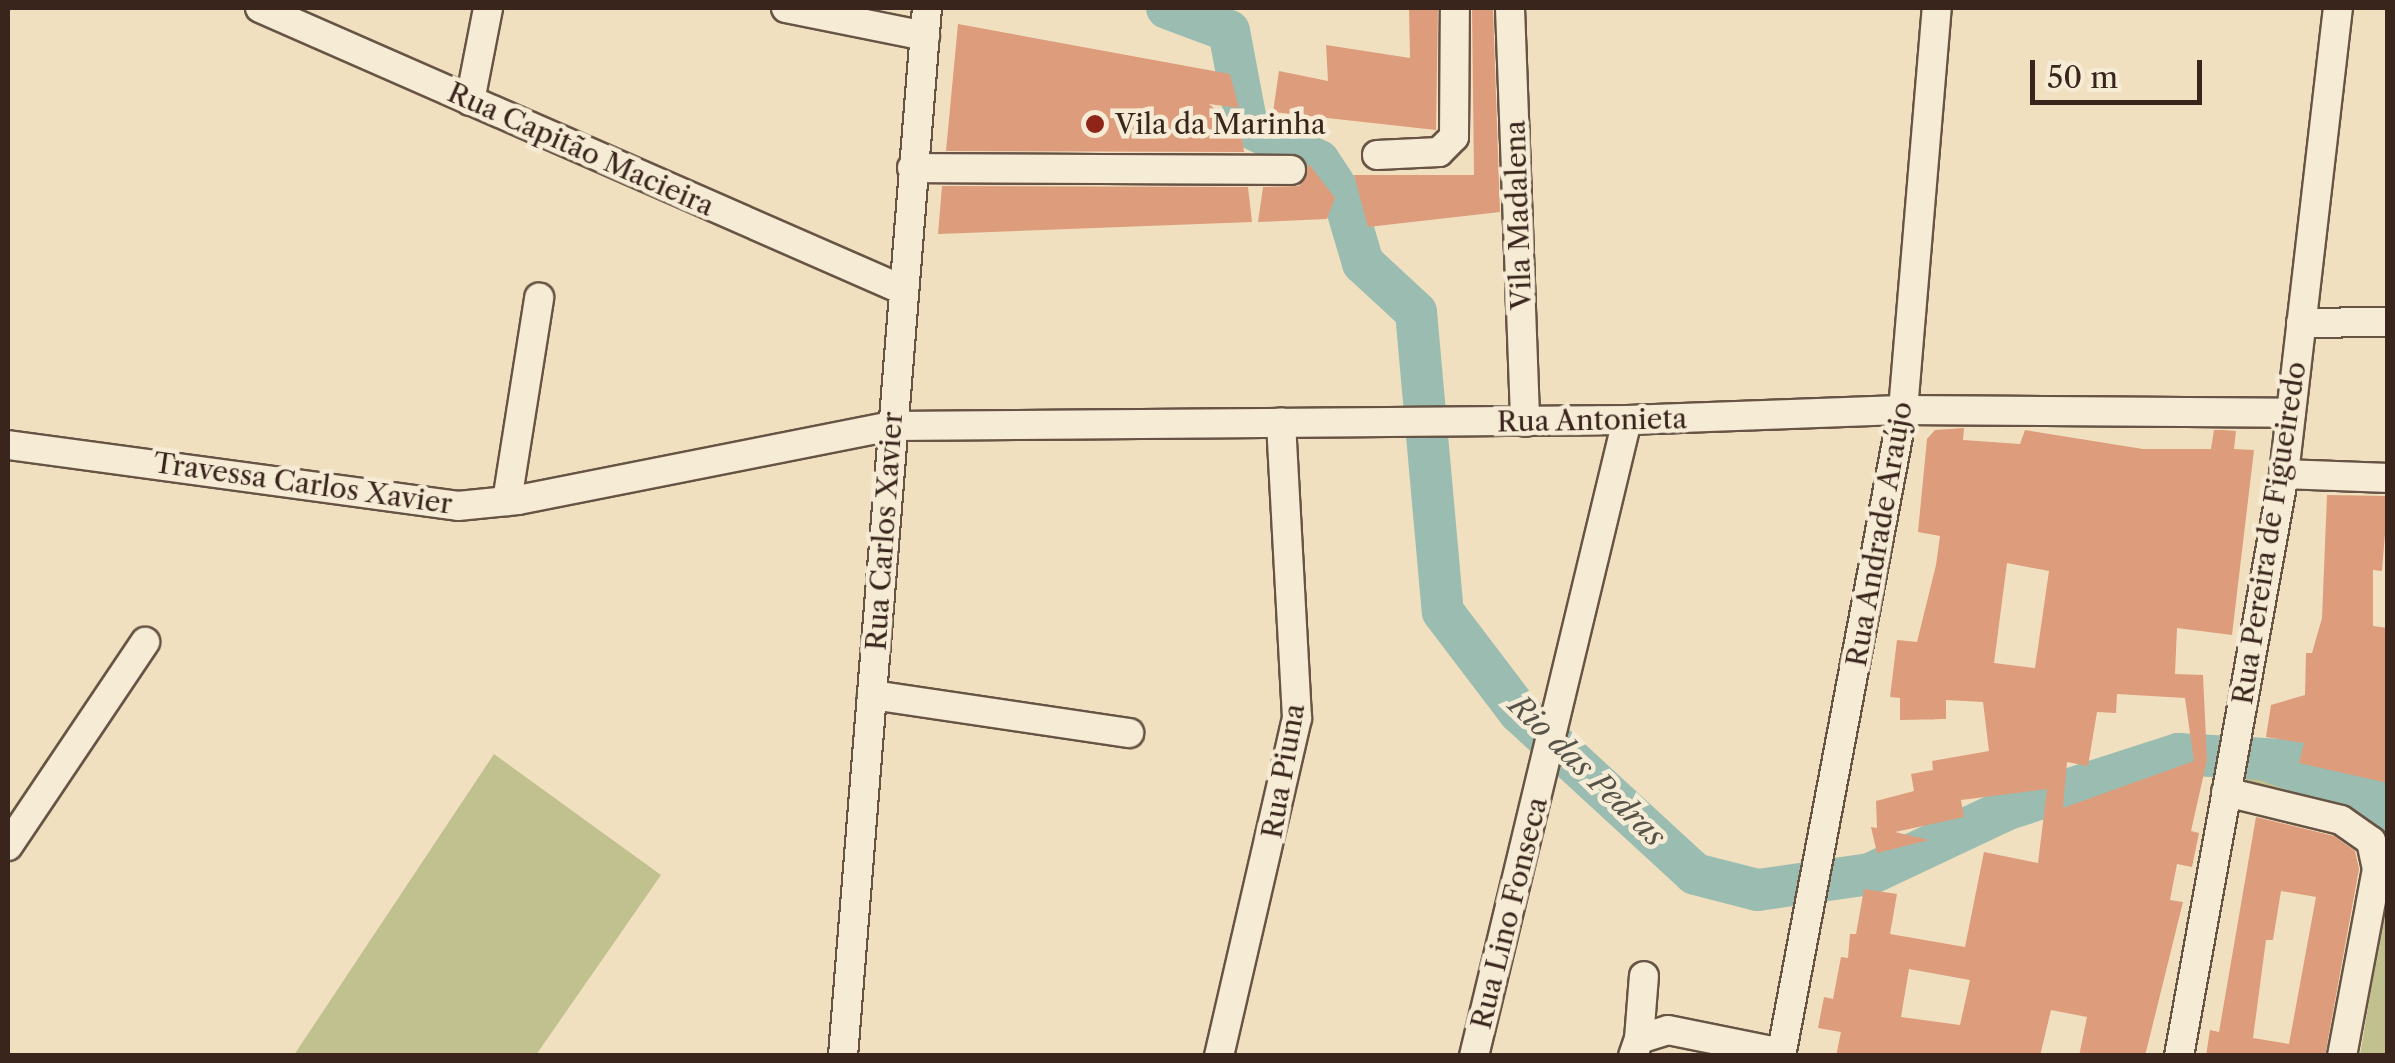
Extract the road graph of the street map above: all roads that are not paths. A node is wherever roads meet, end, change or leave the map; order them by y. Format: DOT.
graph roads {
  1 [pos="260,8"];
  2 [pos="488,8"];
  3 [pos="786,8"];
  4 [pos="927,8"];
  5 [pos="1455,8"];
  6 [pos="1510,8"];
  7 [pos="1937,8"];
  8 [pos="2338,8"];
  9 [pos="924,36"];
  10 [pos="470,101"];
  11 [pos="1377,155"];
  12 [pos="912,168"];
  13 [pos="1291,170"];
  14 [pos="902,290"];
  15 [pos="540,298"];
  16 [pos="2301,322"];
  17 [pos="2388,322"];
  18 [pos="1903,410"];
  19 [pos="2291,412"];
  20 [pos="1627,420"];
  21 [pos="1281,422"];
  22 [pos="1525,422"];
  23 [pos="893,426"];
  24 [pos="8,445"];
  25 [pos="2284,474"];
  26 [pos="2388,478"];
  27 [pos="507,501"];
  28 [pos="145,642"];
  29 [pos="872,695"];
  30 [pos="1129,733"];
  31 [pos="2226,786"];
  32 [pos="8,846"];
  33 [pos="1644,976"];
  34 [pos="1636,1047"];
  35 [pos="1782,1054"];
  36 [pos="844,1056"];
  37 [pos="1220,1056"];
  38 [pos="1474,1056"];
  39 [pos="2179,1056"];
  40 [pos="2342,1056"];
  1 -- 10 [label="street, Rua Capitão Macieira"];
  2 -- 10 [label="street"];
  3 -- 9 [label="street"];
  4 -- 9 [label="street, Rua Carlos Xavier"];
  5 -- 11 [label="street"];
  6 -- 22 [label="street, Vila Madalena"];
  7 -- 18 [label="street, Rua Andrade Araújo"];
  8 -- 16 [label="street, Rua Pereira de Figueiredo"];
  9 -- 12 [label="street, Rua Carlos Xavier"];
  10 -- 14 [label="street, Rua Capitão Macieira"];
  12 -- 13 [label="street"];
  12 -- 14 [label="street, Rua Carlos Xavier"];
  14 -- 23 [label="street, Rua Carlos Xavier"];
  15 -- 27 [label="street"];
  16 -- 17 [label="street"];
  16 -- 19 [label="street, Rua Pereira de Figueiredo"];
  18 -- 19 [label="street, Rua Antonieta"];
  18 -- 20 [label="street, Rua Antonieta"];
  18 -- 35 [label="street, Rua Andrade Araújo"];
  19 -- 25 [label="street, Rua Pereira de Figueiredo"];
  20 -- 22 [label="street, Rua Antonieta"];
  20 -- 38 [label="street, Rua Lino Fonseca"];
  21 -- 22 [label="street, Rua Antonieta"];
  21 -- 23 [label="street, Rua Antonieta"];
  21 -- 37 [label="street, Rua Piuna"];
  23 -- 27 [label="street, Travessa Carlos Xavier"];
  23 -- 29 [label="street, Rua Carlos Xavier"];
  24 -- 27 [label="street, Travessa Carlos Xavier"];
  25 -- 26 [label="street"];
  25 -- 31 [label="street, Rua Pereira de Figueiredo"];
  28 -- 32 [label="street"];
  29 -- 30 [label="street"];
  29 -- 36 [label="street, Rua Carlos Xavier"];
  31 -- 39 [label="street, Rua Pereira de Figueiredo"];
  31 -- 40 [label="street"];
  33 -- 34 [label="street"];
  34 -- 35 [label="street"];
}
